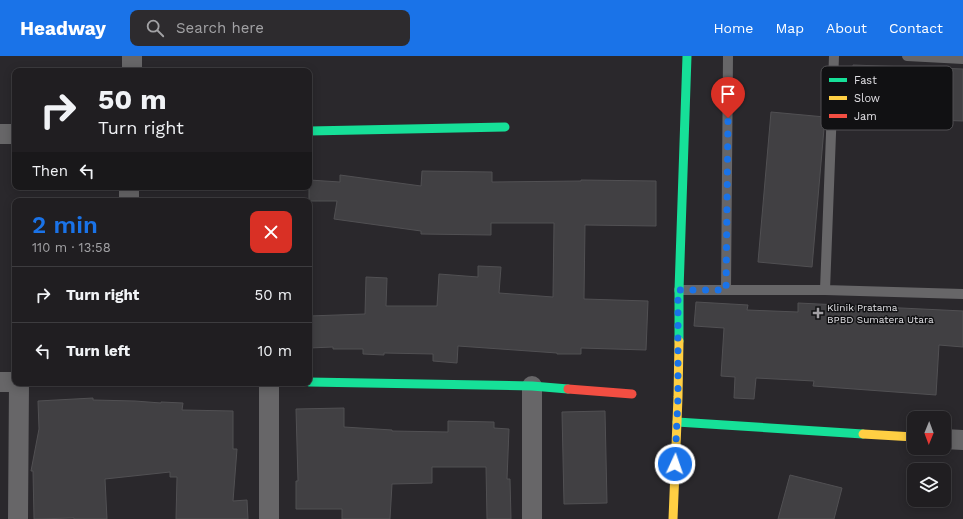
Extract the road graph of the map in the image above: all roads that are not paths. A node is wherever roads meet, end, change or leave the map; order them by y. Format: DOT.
graph roads {
  1 [pos="132,56"];
  2 [pos="686,56"];
  3 [pos="728,56"];
  4 [pos="834,56"];
  5 [pos="907,56"];
  6 [pos="963,59"];
  7 [pos="834,66"];
  8 [pos="132,68"];
  9 [pos="505,127"];
  10 [pos="831,130"];
  11 [pos="312,131"];
  12 [pos="0,134"];
  13 [pos="12,134"];
  14 [pos="678,290"];
  15 [pos="726,290"];
  16 [pos="825,290"];
  17 [pos="963,294"];
  18 [pos="0,382"];
  19 [pos="12,382"];
  20 [pos="312,382"];
  21 [pos="19,386"];
  22 [pos="269,386"];
  23 [pos="532,386"];
  24 [pos="632,394"];
  25 [pos="677,422"];
  26 [pos="907,437"];
  27 [pos="951,439"];
  28 [pos="963,440"];
  29 [pos="18,519"];
  30 [pos="268,519"];
  31 [pos="532,519"];
  32 [pos="673,519"];
  1 -- 8 [label="street"];
  2 -- 14 [label="street"];
  3 -- 15 [label="lane"];
  4 -- 7 [label="lane"];
  5 -- 6 [label="lane"];
  9 -- 11 [label="street"];
  10 -- 16 [label="lane"];
  12 -- 13 [label="street"];
  14 -- 15 [label="lane"];
  14 -- 25 [label="street"];
  15 -- 16 [label="lane"];
  16 -- 17 [label="lane"];
  18 -- 19 [label="street"];
  20 -- 23 [label="street"];
  21 -- 29 [label="street"];
  22 -- 30 [label="street"];
  23 -- 24 [label="street"];
  23 -- 31 [label="street"];
  25 -- 26 [label="street"];
  25 -- 32 [label="street"];
  27 -- 28 [label="street"];
}
